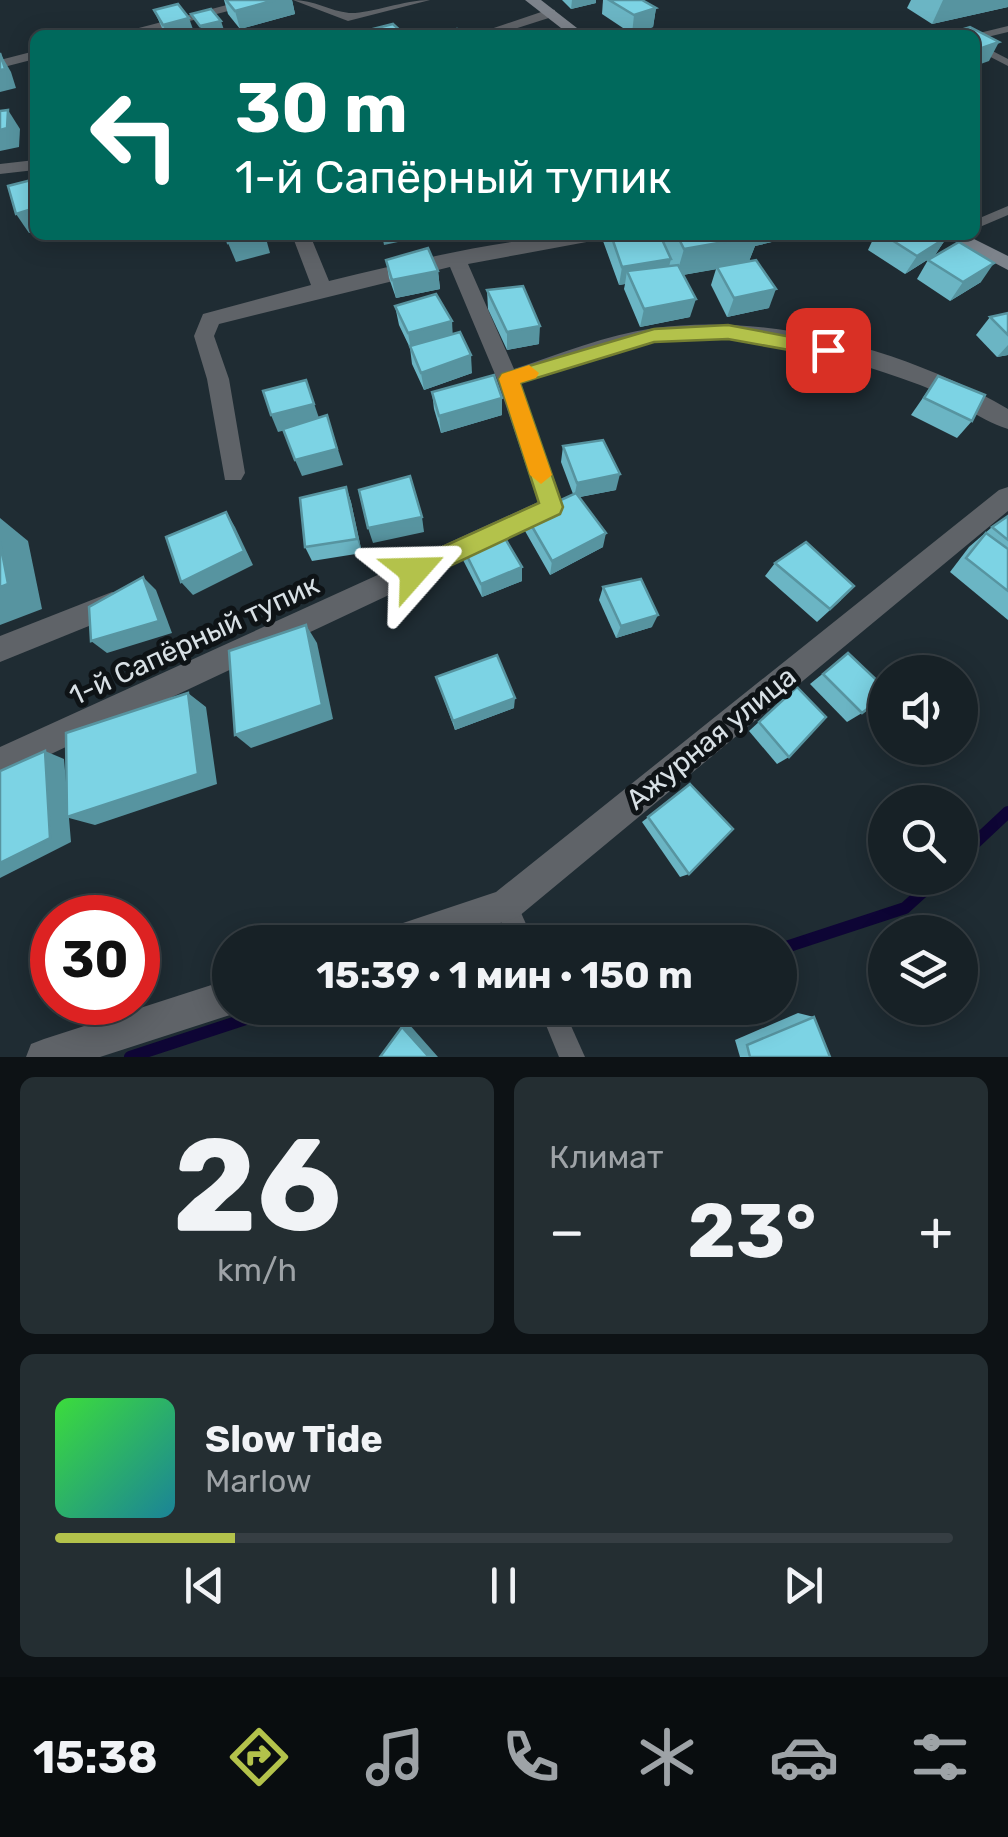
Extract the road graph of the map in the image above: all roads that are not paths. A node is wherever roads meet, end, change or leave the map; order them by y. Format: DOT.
graph roads {
  1 [pos="263,0"];
  2 [pos="300,0"];
  3 [pos="424,0"];
  4 [pos="530,0"];
  5 [pos="549,14"];
  6 [pos="1008,28"];
  7 [pos="140,30"];
  8 [pos="496,30"];
  9 [pos="570,30"];
  10 [pos="980,35"];
  11 [pos="980,49"];
  12 [pos="30,57"];
  13 [pos="0,64"];
  14 [pos="1008,64"];
  15 [pos="30,166"];
  16 [pos="0,169"];
  17 [pos="1008,210"];
  18 [pos="980,223"];
  19 [pos="302,240"];
  20 [pos="548,240"];
  21 [pos="963,240"];
  22 [pos="456,258"];
  23 [pos="1008,262"];
  24 [pos="321,287"];
  25 [pos="508,379"];
  26 [pos="1008,420"];
  27 [pos="233,474"];
  28 [pos="1008,497"];
  29 [pos="112,604"];
  30 [pos="0,648"];
  31 [pos="0,763"];
  32 [pos="506,905"];
  33 [pos="445,925"];
  34 [pos="515,925"];
  35 [pos="212,1005"];
  36 [pos="111,1047"];
  37 [pos="44,1057"];
  1 -- 7 [label="street"];
  2 -- 3 [label="street"];
  4 -- 5 [label="main road"];
  5 -- 8 [label="street"];
  5 -- 9 [label="main road"];
  6 -- 10 [label="lane"];
  11 -- 14 [label="lane"];
  12 -- 13 [label="street"];
  15 -- 16 [label="street"];
  17 -- 18 [label="lane"];
  19 -- 24 [label="street"];
  20 -- 22 [label="street"];
  21 -- 23 [label="main road"];
  22 -- 24 [label="street"];
  22 -- 25 [label="street, 1-й Сапёрный тупик"];
  24 -- 27 [label="street"];
  25 -- 26 [label="street"];
  25 -- 31 [label="street, 1-й Сапёрный тупик"];
  28 -- 32 [label="street, Ажурная улица"];
  29 -- 30 [label="street"];
  32 -- 33 [label="street, Ажурная улица"];
  32 -- 34 [label="lane"];
  35 -- 36 [label="street"];
  36 -- 37 [label="street"];
}
